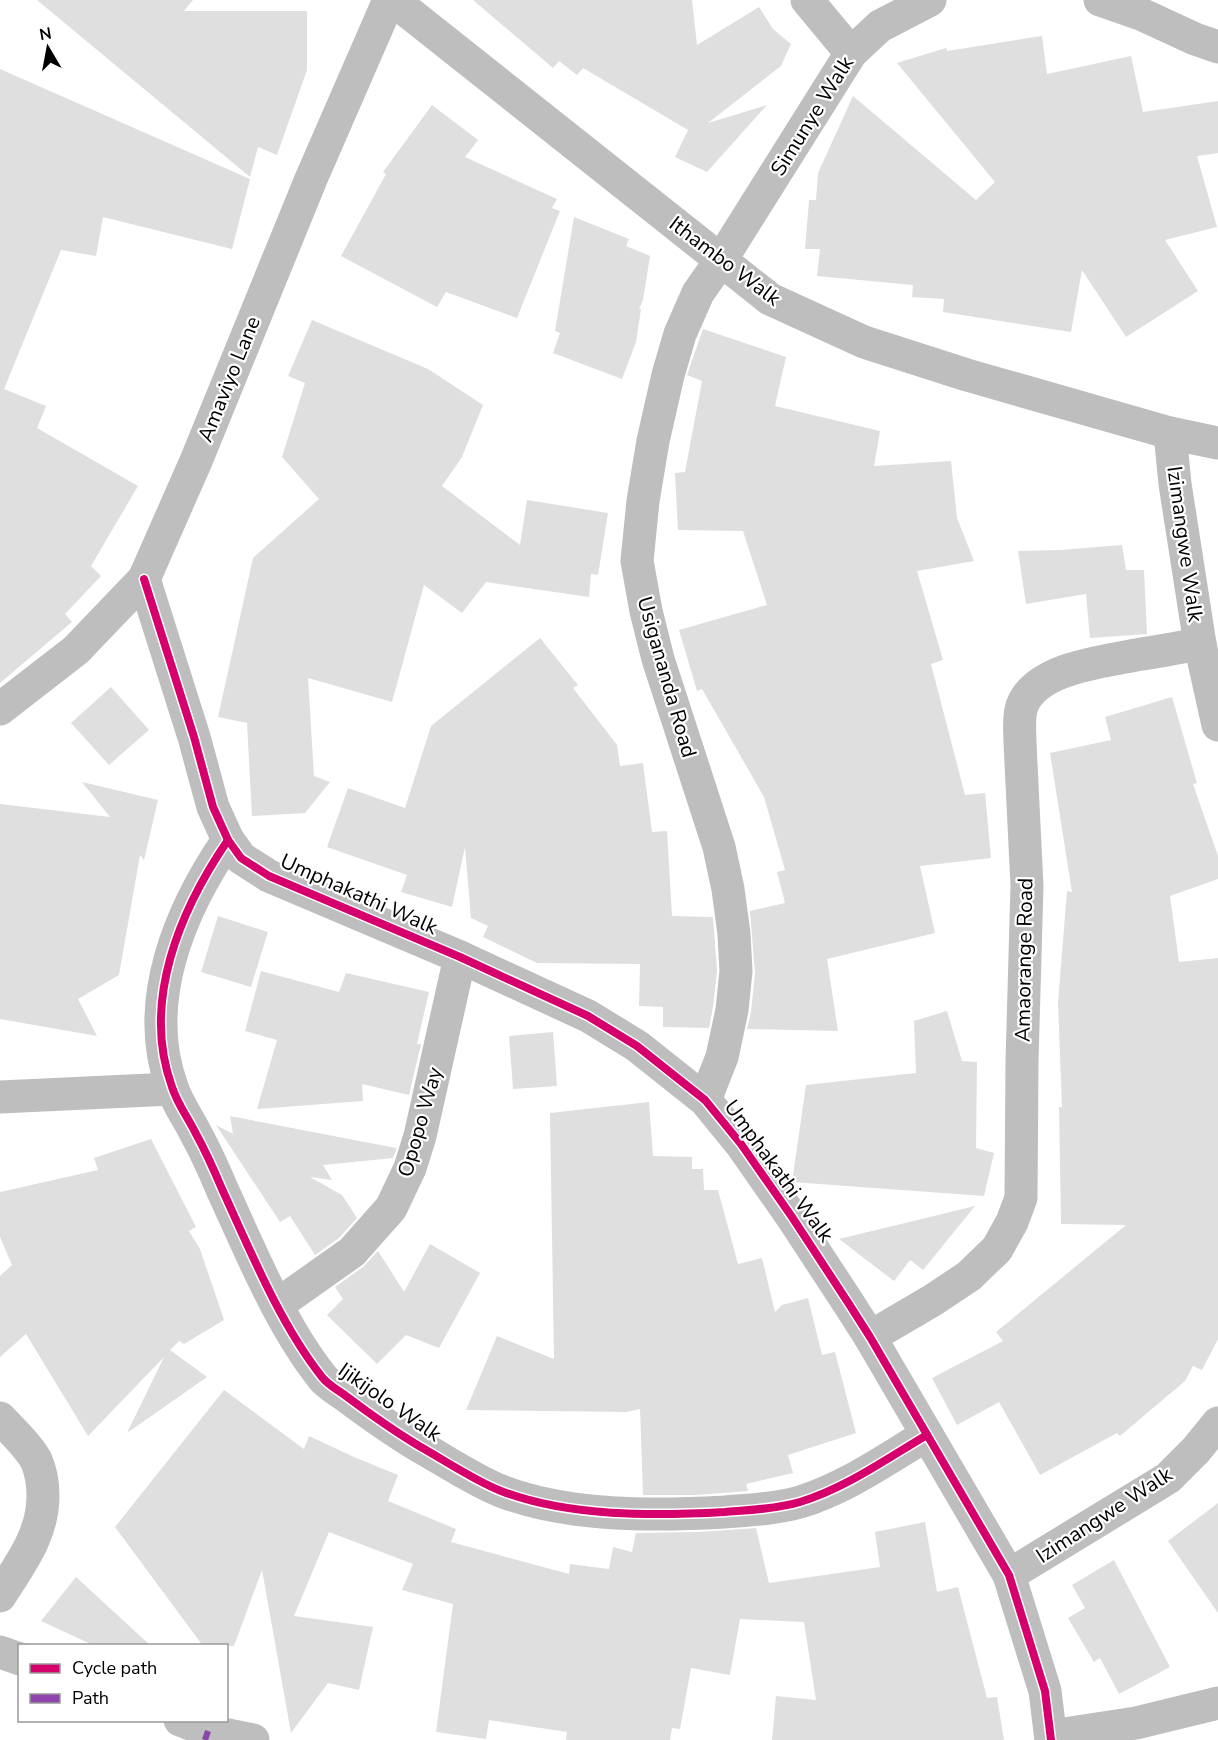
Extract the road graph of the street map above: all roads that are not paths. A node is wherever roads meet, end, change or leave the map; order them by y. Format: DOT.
graph roads {
  1 [pos="391,0"];
  2 [pos="807,0"];
  3 [pos="930,0"];
  4 [pos="1100,0"];
  5 [pos="1218,47"];
  6 [pos="851,53"];
  7 [pos="722,260"];
  8 [pos="1170,433"];
  9 [pos="1218,443"];
  10 [pos="144,579"];
  11 [pos="1200,644"];
  12 [pos="0,709"];
  13 [pos="1218,725"];
  14 [pos="228,840"];
  15 [pos="460,957"];
  16 [pos="172,1089"];
  17 [pos="0,1097"];
  18 [pos="705,1100"];
  19 [pos="277,1305"];
  20 [pos="870,1337"];
  21 [pos="0,1418"];
  22 [pos="1218,1423"];
  23 [pos="927,1435"];
  24 [pos="1009,1575"];
  25 [pos="0,1596"];
  26 [pos="0,1652"];
  27 [pos="18,1658"];
  28 [pos="1218,1703"];
  29 [pos="185,1722"];
  30 [pos="1051,1738"];
  31 [pos="253,1740"];
  1 -- 7 [label="street, Ithambo Walk"];
  1 -- 10 [label="street, Amaviyo Lane"];
  2 -- 6 [label="street"];
  3 -- 6 [label="street, Simunye Walk"];
  4 -- 5 [label="street"];
  6 -- 7 [label="street, Simunye Walk"];
  7 -- 8 [label="street, Ithambo Walk"];
  7 -- 18 [label="street, Usigananda Road"];
  8 -- 9 [label="street, Ithambo Walk"];
  8 -- 11 [label="street, Izimangwe Walk"];
  10 -- 12 [label="street, Amaviyo Lane"];
  10 -- 14 [label="street, Umphakathi Walk"];
  11 -- 13 [label="street, Izimangwe Walk"];
  11 -- 20 [label="street, Amaorange Road"];
  14 -- 15 [label="street, Umphakathi Walk"];
  14 -- 16 [label="street, Ijikijolo Walk"];
  15 -- 18 [label="street, Umphakathi Walk"];
  15 -- 19 [label="street, Opopo Way"];
  16 -- 17 [label="street"];
  16 -- 19 [label="street, Ijikijolo Walk"];
  18 -- 20 [label="street, Umphakathi Walk"];
  19 -- 23 [label="street, Ijikijolo Walk"];
  20 -- 23 [label="street, Umphakathi Walk"];
  21 -- 25 [label="street"];
  22 -- 24 [label="street, Izimangwe Walk"];
  23 -- 24 [label="street, Umphakathi Walk"];
  24 -- 30 [label="street, Umphakathi Walk"];
  26 -- 27 [label="street"];
  28 -- 30 [label="street"];
  29 -- 31 [label="street"];
}
